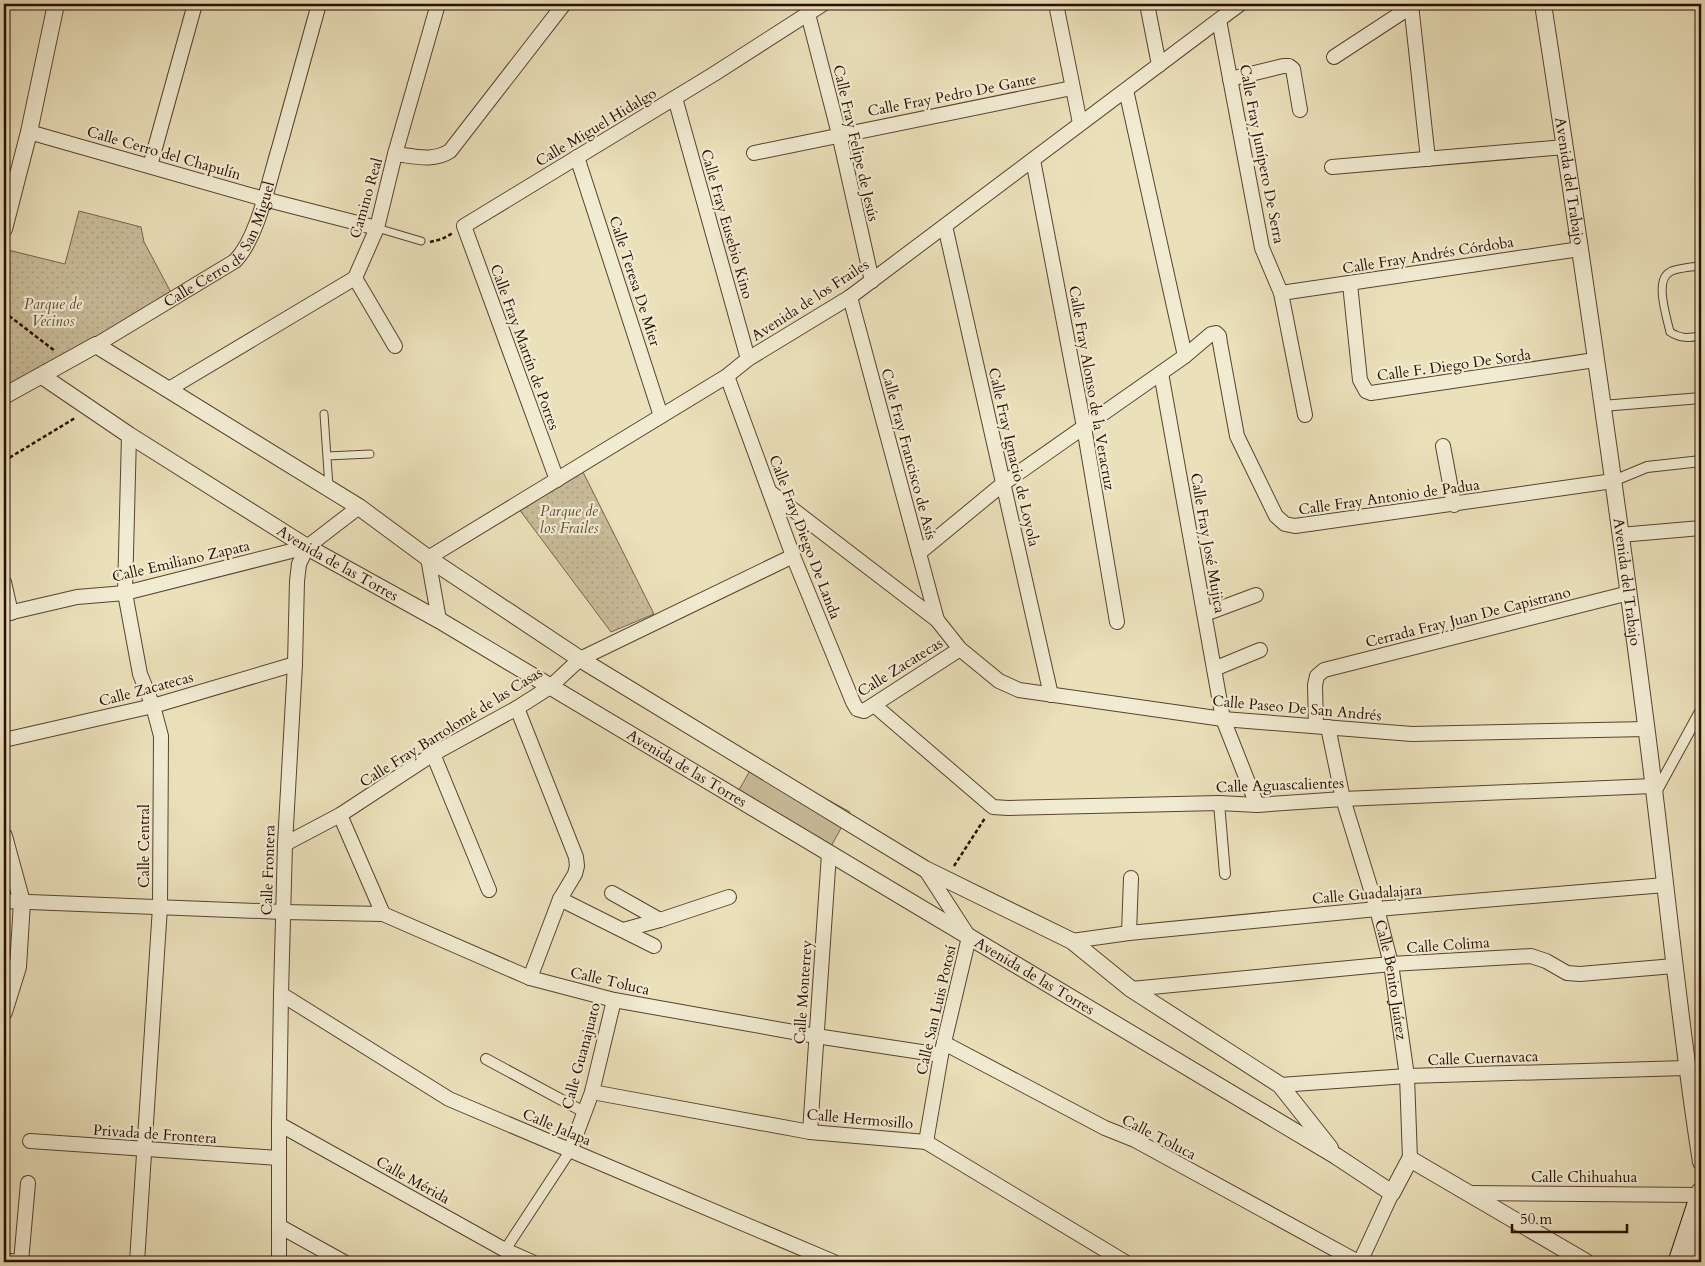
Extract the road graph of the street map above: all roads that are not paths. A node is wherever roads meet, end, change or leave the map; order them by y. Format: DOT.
graph roads {
  1 [pos="56,4"];
  2 [pos="195,4"];
  3 [pos="319,4"];
  4 [pos="438,4"];
  5 [pos="564,4"];
  6 [pos="823,4"];
  7 [pos="1056,4"];
  8 [pos="1147,4"];
  9 [pos="1240,4"];
  10 [pos="1543,4"];
  11 [pos="1412,5"];
  12 [pos="808,14"];
  13 [pos="1219,20"];
  14 [pos="1334,57"];
  15 [pos="1159,65"];
  16 [pos="1230,79"];
  17 [pos="1072,88"];
  18 [pos="1126,90"];
  19 [pos="675,98"];
  20 [pos="1300,110"];
  21 [pos="1080,123"];
  22 [pos="29,132"];
  23 [pos="839,134"];
  24 [pos="1565,147"];
  25 [pos="754,152"];
  26 [pos="396,154"];
  27 [pos="577,157"];
  28 [pos="1428,159"];
  29 [pos="1033,160"];
  30 [pos="150,166"];
  31 [pos="1332,168"];
  32 [pos="264,199"];
  33 [pos="464,226"];
  34 [pos="945,226"];
  35 [pos="377,228"];
  36 [pos="4,229"];
  37 [pos="421,241"];
  38 [pos="1580,249"];
  39 [pos="1701,266"];
  40 [pos="355,278"];
  41 [pos="872,281"];
  42 [pos="1350,284"];
  43 [pos="1280,293"];
  44 [pos="850,297"];
  45 [pos="1701,336"];
  46 [pos="96,345"];
  47 [pos="395,346"];
  48 [pos="1185,356"];
  49 [pos="748,359"];
  50 [pos="1595,360"];
  51 [pos="1161,373"];
  52 [pos="42,376"];
  53 [pos="727,376"];
  54 [pos="169,389"];
  55 [pos="4,396"];
  56 [pos="1701,398"];
  57 [pos="1602,406"];
  58 [pos="324,414"];
  59 [pos="1305,415"];
  60 [pos="661,416"];
  61 [pos="1084,427"];
  62 [pos="129,435"];
  63 [pos="1443,446"];
  64 [pos="370,454"];
  65 [pos="327,456"];
  66 [pos="1701,461"];
  67 [pos="556,480"];
  68 [pos="1612,481"];
  69 [pos="1004,483"];
  70 [pos="330,490"];
  71 [pos="770,492"];
  72 [pos="1454,505"];
  73 [pos="359,507"];
  74 [pos="1701,528"];
  75 [pos="1620,535"];
  76 [pos="307,547"];
  77 [pos="919,553"];
  78 [pos="793,556"];
  79 [pos="428,558"];
  80 [pos="4,582"];
  81 [pos="125,593"];
  82 [pos="1628,593"];
  83 [pos="1256,595"];
  84 [pos="8,613"];
  85 [pos="1204,614"];
  86 [pos="439,620"];
  87 [pos="937,620"];
  88 [pos="1117,622"];
  89 [pos="960,649"];
  90 [pos="1260,650"];
  91 [pos="580,658"];
  92 [pos="295,664"];
  93 [pos="1214,669"];
  94 [pos="1317,676"];
  95 [pos="550,687"];
  96 [pos="1051,695"];
  97 [pos="874,705"];
  98 [pos="153,706"];
  99 [pos="517,708"];
  100 [pos="857,709"];
  101 [pos="1701,710"];
  102 [pos="1223,719"];
  103 [pos="1322,727"];
  104 [pos="1647,729"];
  105 [pos="4,740"];
  106 [pos="433,754"];
  107 [pos="1654,791"];
  108 [pos="1343,799"];
  109 [pos="1218,803"];
  110 [pos="1257,805"];
  111 [pos="340,815"];
  112 [pos="4,836"];
  113 [pos="285,844"];
  114 [pos="829,854"];
  115 [pos="925,868"];
  116 [pos="1225,874"];
  117 [pos="1131,878"];
  118 [pos="1665,885"];
  119 [pos="490,890"];
  120 [pos="612,893"];
  121 [pos="729,897"];
  122 [pos="560,899"];
  123 [pos="4,901"];
  124 [pos="22,902"];
  125 [pos="160,907"];
  126 [pos="1376,910"];
  127 [pos="283,912"];
  128 [pos="383,914"];
  129 [pos="660,920"];
  130 [pos="623,930"];
  131 [pos="1129,933"];
  132 [pos="969,937"];
  133 [pos="1072,940"];
  134 [pos="654,946"];
  135 [pos="1391,964"];
  136 [pos="1674,966"];
  137 [pos="11,967"];
  138 [pos="530,978"];
  139 [pos="1131,989"];
  140 [pos="281,994"];
  141 [pos="614,1000"];
  142 [pos="4,1012"];
  143 [pos="816,1036"];
  144 [pos="943,1049"];
  145 [pos="486,1059"];
  146 [pos="1686,1068"];
  147 [pos="1407,1076"];
  148 [pos="1280,1085"];
  149 [pos="592,1092"];
  150 [pos="584,1112"];
  151 [pos="279,1124"];
  152 [pos="810,1132"];
  153 [pos="30,1141"];
  154 [pos="926,1142"];
  155 [pos="145,1150"];
  156 [pos="570,1150"];
  157 [pos="1336,1156"];
  158 [pos="278,1158"];
  159 [pos="1410,1159"];
  160 [pos="1701,1162"];
  161 [pos="28,1183"];
  162 [pos="1392,1193"];
  163 [pos="1468,1193"];
  164 [pos="1700,1201"];
  165 [pos="279,1226"];
  166 [pos="1374,1232"];
  167 [pos="1701,1247"];
  168 [pos="506,1250"];
  169 [pos="4,1260"];
  170 [pos="830,1261"];
  171 [pos="16,1262"];
  172 [pos="21,1262"];
  173 [pos="137,1262"];
  174 [pos="279,1262"];
  175 [pos="344,1262"];
  176 [pos="532,1262"];
  177 [pos="1125,1262"];
  178 [pos="1359,1262"];
  179 [pos="1370,1262"];
  180 [pos="1586,1262"];
  181 [pos="1678,1262"];
  182 [pos="1695,1262"];
  1 -- 22 [label="street"];
  2 -- 30 [label="street"];
  3 -- 32 [label="street, Calle Cerro de San Miguel"];
  4 -- 26 [label="street, Camino Real"];
  5 -- 26 [label="street"];
  6 -- 12 [label="street, Calle Miguel Hidalgo"];
  7 -- 17 [label="street"];
  8 -- 15 [label="street"];
  9 -- 13 [label="street, Avenida de los Frailes"];
  10 -- 24 [label="street, Avenida del Trabajo"];
  11 -- 14 [label="street"];
  11 -- 28 [label="street"];
  12 -- 19 [label="street, Calle Miguel Hidalgo"];
  12 -- 23 [label="street, Calle Fray Felipe de Jesús"];
  13 -- 15 [label="street, Avenida de los Frailes"];
  13 -- 16 [label="street, Calle Fray Junípero De Serra"];
  15 -- 18 [label="street, Avenida de los Frailes"];
  16 -- 20 [label="street"];
  16 -- 43 [label="street, Calle Fray Junípero De Serra"];
  17 -- 21 [label="street"];
  17 -- 23 [label="street, Calle Fray Pedro De Gante"];
  18 -- 21 [label="street, Avenida de los Frailes"];
  18 -- 48 [label="street"];
  19 -- 27 [label="street, Calle Miguel Hidalgo"];
  19 -- 49 [label="street, Calle Fray Eusebio Kino"];
  21 -- 29 [label="street, Avenida de los Frailes"];
  22 -- 30 [label="street, Calle Cerro del Chapulín"];
  22 -- 36 [label="street"];
  23 -- 25 [label="street, Calle Fray Pedro De Gante"];
  23 -- 41 [label="street, Calle Fray Felipe de Jesús"];
  24 -- 28 [label="street"];
  24 -- 38 [label="street, Avenida del Trabajo"];
  26 -- 35 [label="street, Camino Real"];
  27 -- 33 [label="street, Calle Miguel Hidalgo"];
  27 -- 60 [label="street, Calle Teresa De Mier"];
  28 -- 31 [label="street"];
  29 -- 34 [label="street, Avenida de los Frailes"];
  29 -- 61 [label="street, Calle Fray Alonso de la Veracruz"];
  30 -- 32 [label="street, Calle Cerro del Chapulín"];
  32 -- 35 [label="street, Calle Cerro del Chapulín"];
  32 -- 46 [label="street, Calle Cerro de San Miguel"];
  33 -- 67 [label="street, Calle Fray Martín de Porres"];
  34 -- 41 [label="street, Avenida de los Frailes"];
  34 -- 69 [label="street, Calle Fray Ignacio de Loyola"];
  35 -- 37 [label="lane"];
  35 -- 40 [label="street, Camino Real"];
  38 -- 42 [label="street, Calle Fray Andrés Córdoba"];
  38 -- 50 [label="street, Avenida del Trabajo"];
  39 -- 45 [label="lane"];
  40 -- 47 [label="street"];
  40 -- 54 [label="street"];
  41 -- 44 [label="street, Avenida de los Frailes"];
  42 -- 43 [label="street, Calle Fray Andrés Córdoba"];
  42 -- 50 [label="street, Calle F. Diego De Sorda"];
  43 -- 59 [label="street, Calle Fray Junípero De Serra"];
  44 -- 49 [label="street, Avenida de los Frailes"];
  44 -- 77 [label="street, Calle Fray Francisco de Asís"];
  46 -- 52 [label="street, Calle Cerro de San Miguel"];
  46 -- 54 [label="street, Avenida de las Torres"];
  48 -- 51 [label="street"];
  48 -- 72 [label="street, Calle Fray Antonio de Padua"];
  49 -- 53 [label="street, Avenida de los Frailes"];
  50 -- 57 [label="street, Avenida del Trabajo"];
  51 -- 61 [label="street"];
  51 -- 85 [label="street, Calle Fray José Mujica"];
  52 -- 55 [label="street, Calle Cerro de San Miguel"];
  52 -- 62 [label="street, Avenida de las Torres"];
  53 -- 60 [label="street, Avenida de los Frailes"];
  53 -- 71 [label="street, Calle Fray Diego De Landa"];
  54 -- 70 [label="street, Avenida de las Torres"];
  56 -- 57 [label="street"];
  57 -- 68 [label="street, Avenida del Trabajo"];
  58 -- 65 [label="lane"];
  60 -- 67 [label="street, Avenida de los Frailes"];
  61 -- 69 [label="street"];
  61 -- 88 [label="street, Calle Fray Alonso de la Veracruz"];
  62 -- 76 [label="street, Avenida de las Torres"];
  62 -- 81 [label="street, Calle Central"];
  63 -- 72 [label="street"];
  64 -- 65 [label="lane"];
  65 -- 70 [label="lane"];
  66 -- 68 [label="street"];
  67 -- 79 [label="street, Avenida de los Frailes"];
  68 -- 72 [label="street, Calle Fray Antonio de Padua"];
  68 -- 75 [label="street, Avenida del Trabajo"];
  69 -- 77 [label="street"];
  69 -- 96 [label="street, Calle Fray Ignacio de Loyola"];
  70 -- 73 [label="street, Avenida de las Torres"];
  71 -- 78 [label="street, Calle Fray Diego De Landa"];
  71 -- 87 [label="street"];
  73 -- 76 [label="street"];
  73 -- 79 [label="street, Avenida de las Torres"];
  74 -- 75 [label="street"];
  75 -- 82 [label="street, Avenida del Trabajo"];
  76 -- 81 [label="street, Calle Emiliano Zapata"];
  76 -- 86 [label="street, Avenida de las Torres"];
  76 -- 92 [label="street, Calle Frontera"];
  77 -- 87 [label="street, Calle Fray Francisco de Asís"];
  78 -- 91 [label="street, Calle Fray Bartolomé de las Casas"];
  78 -- 100 [label="street, Calle Fray Diego De Landa"];
  79 -- 86 [label="street"];
  79 -- 91 [label="street, Avenida de las Torres"];
  80 -- 84 [label="street"];
  81 -- 84 [label="street, Calle Emiliano Zapata"];
  81 -- 98 [label="street, Calle Central"];
  82 -- 94 [label="street, Cerrada Fray Juan De Capistrano"];
  82 -- 104 [label="street, Avenida del Trabajo"];
  83 -- 85 [label="street"];
  85 -- 93 [label="street, Calle Fray José Mujica"];
  86 -- 95 [label="street, Avenida de las Torres"];
  87 -- 89 [label="street, Calle Paseo De San Andrés"];
  89 -- 96 [label="street, Calle Paseo De San Andrés"];
  89 -- 97 [label="street, Calle Zacatecas"];
  90 -- 93 [label="street"];
  91 -- 95 [label="street, Calle Fray Bartolomé de las Casas"];
  91 -- 115 [label="street, Avenida de las Torres"];
  92 -- 98 [label="street, Calle Zacatecas"];
  92 -- 113 [label="street, Calle Frontera"];
  93 -- 102 [label="street, Calle Fray José Mujica"];
  94 -- 103 [label="street, Calle Benito Juárez"];
  95 -- 99 [label="street, Calle Fray Bartolomé de las Casas"];
  95 -- 114 [label="street, Avenida de las Torres"];
  96 -- 102 [label="street, Calle Paseo De San Andrés"];
  97 -- 100 [label="street, Calle Zacatecas"];
  97 -- 109 [label="street, Calle Aguascalientes"];
  98 -- 105 [label="street, Calle Zacatecas"];
  98 -- 125 [label="street, Calle Central"];
  99 -- 106 [label="street, Calle Fray Bartolomé de las Casas"];
  99 -- 122 [label="street"];
  101 -- 107 [label="street"];
  102 -- 103 [label="street, Calle Paseo De San Andrés"];
  102 -- 110 [label="street, Calle Fray José Mujica"];
  103 -- 104 [label="street, Calle Paseo De San Andrés"];
  103 -- 108 [label="street, Calle Benito Juárez"];
  104 -- 107 [label="street, Avenida del Trabajo"];
  106 -- 111 [label="street, Calle Fray Bartolomé de las Casas"];
  106 -- 119 [label="street"];
  107 -- 108 [label="street, Calle Aguascalientes"];
  107 -- 118 [label="street, Avenida del Trabajo"];
  108 -- 110 [label="street, Calle Aguascalientes"];
  108 -- 126 [label="street, Calle Benito Juárez"];
  109 -- 110 [label="street, Calle Aguascalientes"];
  109 -- 116 [label="street"];
  111 -- 113 [label="street, Calle Fray Bartolomé de las Casas"];
  111 -- 128 [label="street"];
  112 -- 124 [label="street"];
  113 -- 127 [label="street, Calle Frontera"];
  114 -- 132 [label="street, Avenida de las Torres"];
  114 -- 143 [label="street, Calle Monterrey"];
  115 -- 132 [label="street, Calle San Luis Potosí"];
  115 -- 133 [label="street, Avenida de las Torres"];
  117 -- 131 [label="street"];
  118 -- 126 [label="street, Calle Guadalajara"];
  118 -- 136 [label="street, Avenida del Trabajo"];
  120 -- 129 [label="street"];
  121 -- 129 [label="street"];
  122 -- 130 [label="street"];
  122 -- 138 [label="street"];
  123 -- 124 [label="street, Calle Toluca"];
  124 -- 125 [label="street, Calle Toluca"];
  124 -- 137 [label="street"];
  125 -- 127 [label="street, Calle Toluca"];
  125 -- 155 [label="street, Calle Central"];
  126 -- 131 [label="street, Calle Guadalajara"];
  126 -- 135 [label="street, Calle Benito Juárez"];
  127 -- 128 [label="street, Calle Toluca"];
  127 -- 140 [label="street, Calle Frontera"];
  128 -- 138 [label="street, Calle Toluca"];
  129 -- 130 [label="street"];
  130 -- 134 [label="street"];
  131 -- 133 [label="street, Calle Guadalajara"];
  132 -- 144 [label="street, Calle San Luis Potosí"];
  132 -- 157 [label="street, Avenida de las Torres"];
  133 -- 139 [label="street, Avenida de las Torres"];
  135 -- 136 [label="street, Calle Colima"];
  135 -- 139 [label="street, Calle Colima"];
  135 -- 147 [label="street, Calle Benito Juárez"];
  136 -- 146 [label="street, Avenida del Trabajo"];
  137 -- 142 [label="street"];
  138 -- 141 [label="street, Calle Toluca"];
  139 -- 148 [label="street, Avenida de las Torres"];
  140 -- 151 [label="street, Calle Frontera"];
  140 -- 156 [label="street, Calle Jalapa"];
  141 -- 143 [label="street, Calle Toluca"];
  141 -- 149 [label="street, Calle Guanajuato"];
  143 -- 144 [label="street, Calle Toluca"];
  143 -- 152 [label="street, Calle Monterrey"];
  144 -- 154 [label="street, Calle San Luis Potosí"];
  144 -- 178 [label="street, Calle Toluca"];
  145 -- 150 [label="street"];
  146 -- 147 [label="street, Calle Cuernavaca"];
  146 -- 160 [label="street, Avenida del Trabajo"];
  147 -- 148 [label="street, Calle Cuernavaca"];
  147 -- 159 [label="street, Calle Benito Juárez"];
  148 -- 157 [label="street, Avenida de las Torres"];
  149 -- 150 [label="street, Calle Guanajuato"];
  149 -- 152 [label="street, Calle Hermosillo"];
  150 -- 156 [label="street, Calle Guanajuato"];
  151 -- 158 [label="street, Calle Frontera"];
  151 -- 168 [label="street, Calle Mérida"];
  152 -- 154 [label="street, Calle Hermosillo"];
  153 -- 155 [label="street, Privada de Frontera"];
  154 -- 177 [label="street, Calle Hermosillo"];
  155 -- 158 [label="street, Privada de Frontera"];
  155 -- 173 [label="street, Calle Central"];
  156 -- 168 [label="street, Calle Guanajuato"];
  156 -- 170 [label="street, Calle Jalapa"];
  157 -- 162 [label="street, Avenida de las Torres"];
  158 -- 165 [label="street, Calle Frontera"];
  159 -- 162 [label="street, Calle Benito Juárez"];
  159 -- 163 [label="street"];
  161 -- 172 [label="street"];
  162 -- 166 [label="street, Calle Benito Juárez"];
  163 -- 164 [label="street, Calle Chihuahua"];
  163 -- 180 [label="street"];
  164 -- 181 [label="main road"];
  165 -- 174 [label="street, Calle Frontera"];
  165 -- 175 [label="street"];
  166 -- 178 [label="street, Calle Benito Juárez"];
  166 -- 179 [label="street, Calle Benito Juárez"];
  167 -- 182 [label="main road"];
  168 -- 176 [label="street, Calle Mérida"];
  169 -- 171 [label="street"];
}
